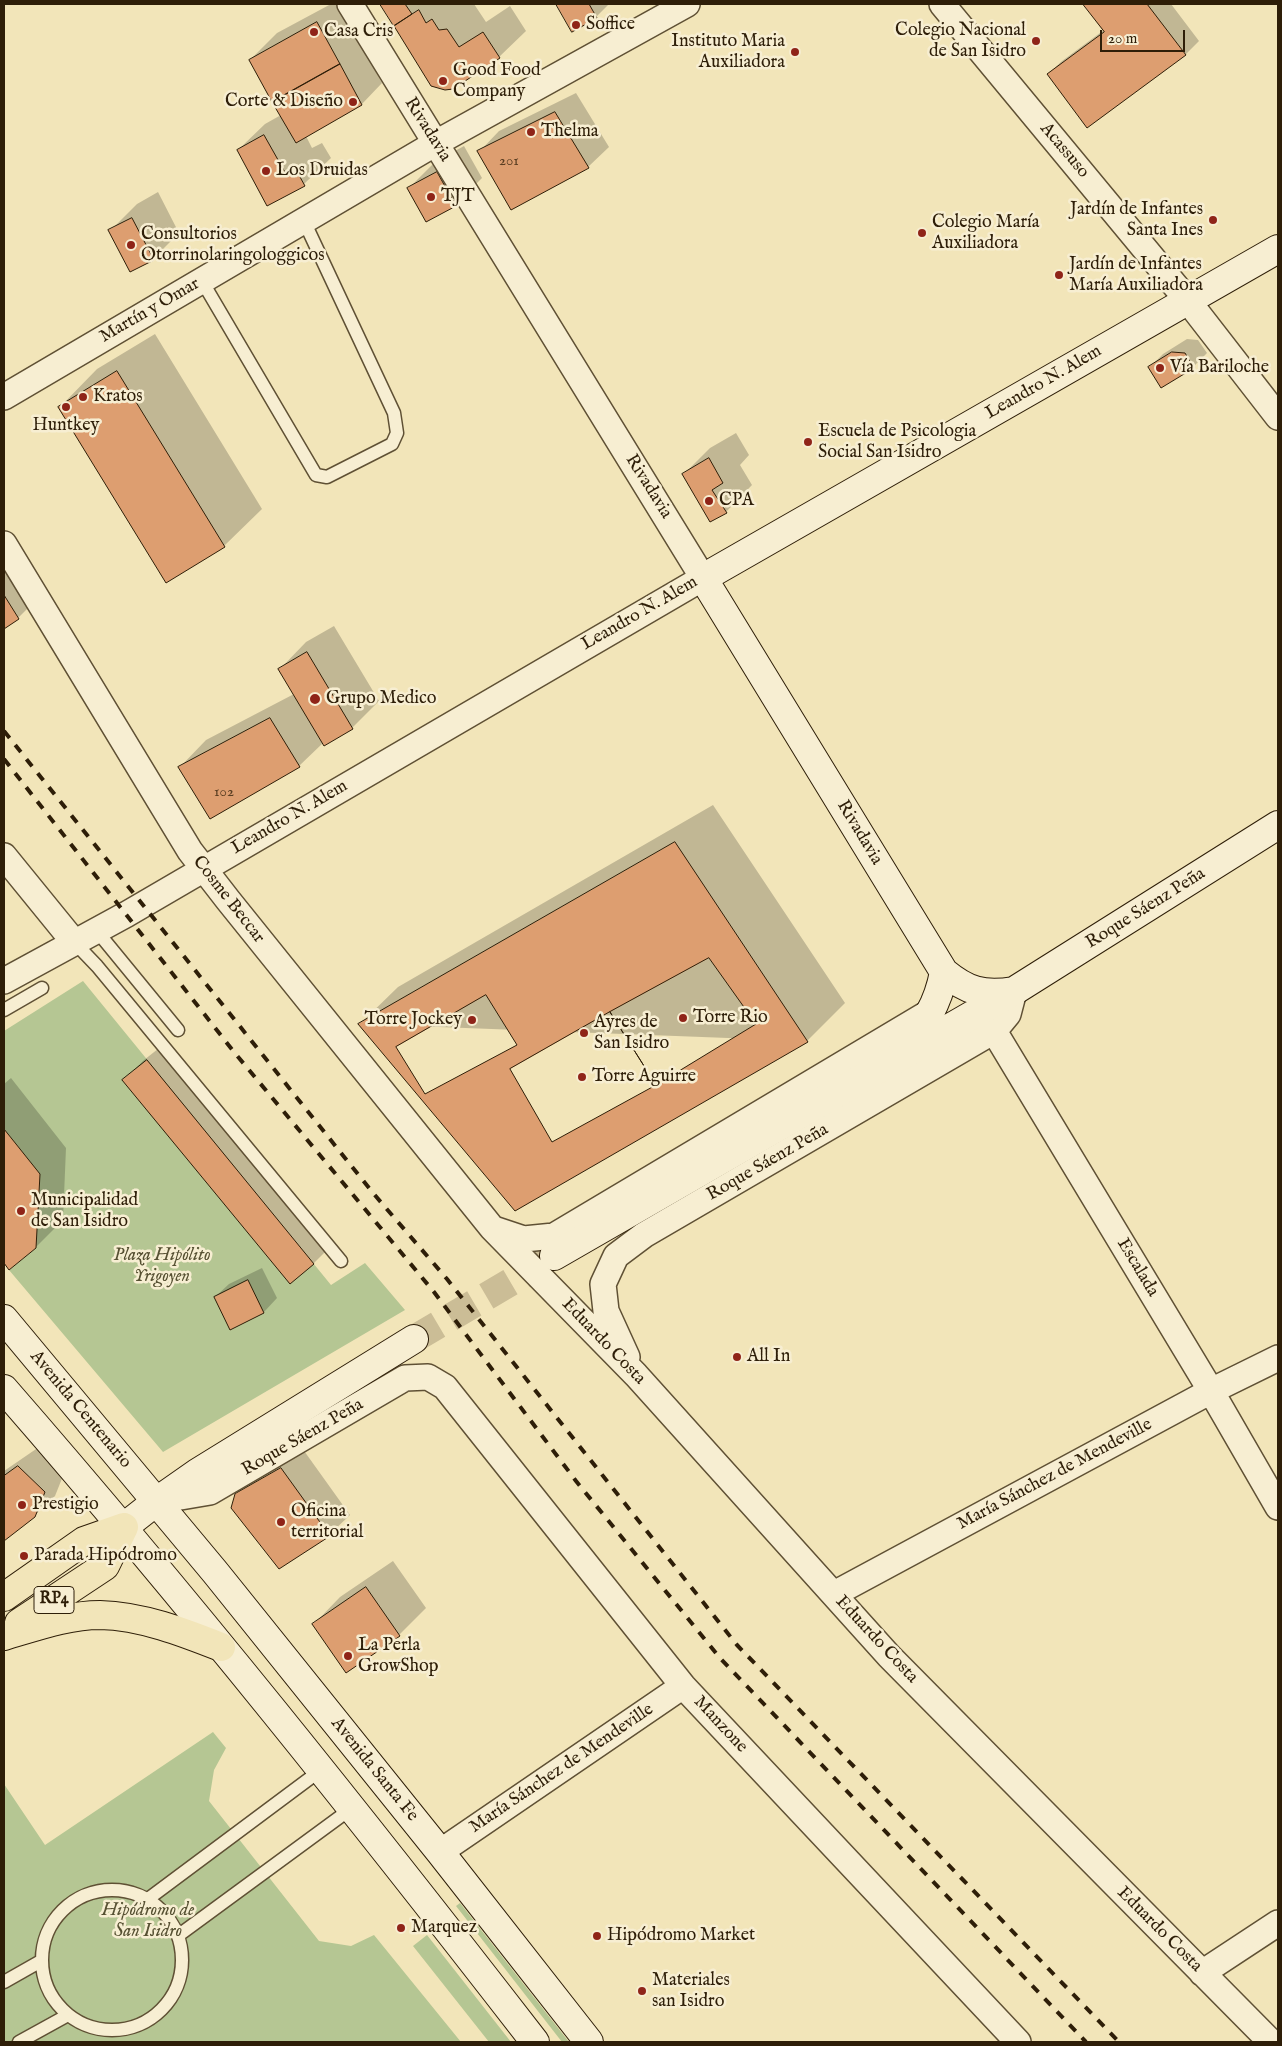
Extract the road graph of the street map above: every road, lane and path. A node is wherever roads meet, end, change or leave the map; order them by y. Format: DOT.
graph roads {
  1 [pos="350,4"];
  2 [pos="688,4"];
  3 [pos="942,4"];
  4 [pos="436,143"];
  5 [pos="304,220"];
  6 [pos="1278,249"];
  7 [pos="202,281"];
  8 [pos="1188,301"];
  9 [pos="4,397"];
  10 [pos="1278,417"];
  11 [pos="4,544"];
  12 [pos="704,578"];
  13 [pos="1278,825"];
  14 [pos="4,856"];
  15 [pos="203,868"];
  16 [pos="96,930"];
  17 [pos="74,942"];
  18 [pos="944,972"];
  19 [pos="4,981"];
  20 [pos="42,988"];
  21 [pos="1014,992"];
  22 [pos="4,1010"];
  23 [pos="932,1011"];
  24 [pos="178,1030"];
  25 [pos="994,1031"];
  26 [pos="889,1062"];
  27 [pos="492,1228"];
  28 [pos="554,1256"];
  29 [pos="341,1262"];
  30 [pos="4,1319"];
  31 [pos="414,1339"];
  32 [pos="1278,1358"];
  33 [pos="636,1375"];
  34 [pos="445,1387"];
  35 [pos="4,1389"];
  36 [pos="1211,1391"];
  37 [pos="157,1501"];
  38 [pos="1278,1507"];
  39 [pos="124,1527"];
  40 [pos="834,1594"];
  41 [pos="4,1597"];
  42 [pos="4,1635"];
  43 [pos="221,1647"];
  44 [pos="684,1686"];
  45 [pos="321,1770"];
  46 [pos="352,1808"];
  47 [pos="440,1852"];
  48 [pos="148,1899"];
  49 [pos="1278,1923"];
  50 [pos="179,1934"];
  51 [pos="41,1962"];
  52 [pos="1202,1973"];
  53 [pos="4,1982"];
  54 [pos="68,2015"];
  55 [pos="19,2042"];
  56 [pos="535,2042"];
  57 [pos="589,2042"];
  58 [pos="1018,2042"];
  59 [pos="1271,2042"];
  1 -- 4 [label="street, Rivadavia"];
  2 -- 4 [label="street, Martín y Omar"];
  3 -- 8 [label="street, Acassuso"];
  4 -- 5 [label="street, Martín y Omar"];
  4 -- 12 [label="street, Rivadavia"];
  5 -- 7 [label="street, Martín y Omar"];
  5 -- 7 [label="lane"];
  6 -- 8 [label="main road, Leandro N. Alem"];
  7 -- 9 [label="street, Martín y Omar"];
  8 -- 10 [label="street, Acassuso"];
  8 -- 12 [label="main road, Leandro N. Alem"];
  11 -- 15 [label="street, Cosme Beccar"];
  12 -- 15 [label="street, Leandro N. Alem"];
  12 -- 18 [label="main road, Rivadavia"];
  13 -- 21 [label="main road, Roque Sáenz Peña"];
  14 -- 17 [label="street"];
  15 -- 16 [label="street, Leandro N. Alem"];
  15 -- 27 [label="street, Cosme Beccar"];
  16 -- 17 [label="street, Leandro N. Alem"];
  16 -- 24 [label="lane"];
  17 -- 19 [label="street, Leandro N. Alem"];
  17 -- 29 [label="lane"];
  18 -- 21 [label="main road, Rivadavia"];
  18 -- 23 [label="main road"];
  20 -- 22 [label="lane"];
  21 -- 25 [label="street, Roque Sáenz Peña"];
  21 -- 26 [label="main road, Roque Sáenz Peña"];
  23 -- 26 [label="main road"];
  23 -- 27 [label="street"];
  25 -- 33 [label="street, Roque Sáenz Peña"];
  25 -- 36 [label="street, Escalada"];
  26 -- 28 [label="main road, Roque Sáenz Peña"];
  27 -- 33 [label="street, Eduardo Costa"];
  30 -- 37 [label="main road, Avenida Centenario"];
  31 -- 37 [label="main road, Roque Sáenz Peña / RP4"];
  32 -- 36 [label="street, María Sánchez de Mendeville"];
  33 -- 40 [label="street, Eduardo Costa"];
  34 -- 37 [label="street, Roque Sáenz Peña"];
  34 -- 44 [label="street, Manzone"];
  35 -- 39 [label="main road"];
  36 -- 38 [label="street, Escalada"];
  36 -- 40 [label="street, María Sánchez de Mendeville"];
  37 -- 39 [label="main road, Roque Sáenz Peña / RP4"];
  37 -- 47 [label="main road, Avenida Santa Fe"];
  39 -- 41 [label="main road, RP4"];
  39 -- 42 [label="main road, RP4"];
  39 -- 43 [label="main road"];
  40 -- 52 [label="street, Eduardo Costa"];
  42 -- 43 [label="main road"];
  43 -- 45 [label="main road"];
  44 -- 47 [label="street, María Sánchez de Mendeville"];
  44 -- 58 [label="street, Manzone"];
  45 -- 46 [label="main road"];
  45 -- 48 [label="lane"];
  46 -- 50 [label="lane"];
  46 -- 56 [label="main road"];
  47 -- 57 [label="main road, Avenida Santa Fe"];
  48 -- 50 [label="lane"];
  48 -- 51 [label="lane"];
  49 -- 52 [label="street"];
  50 -- 54 [label="lane"];
  51 -- 53 [label="lane"];
  51 -- 54 [label="lane"];
  52 -- 59 [label="street, Eduardo Costa"];
  54 -- 55 [label="lane"];
}
